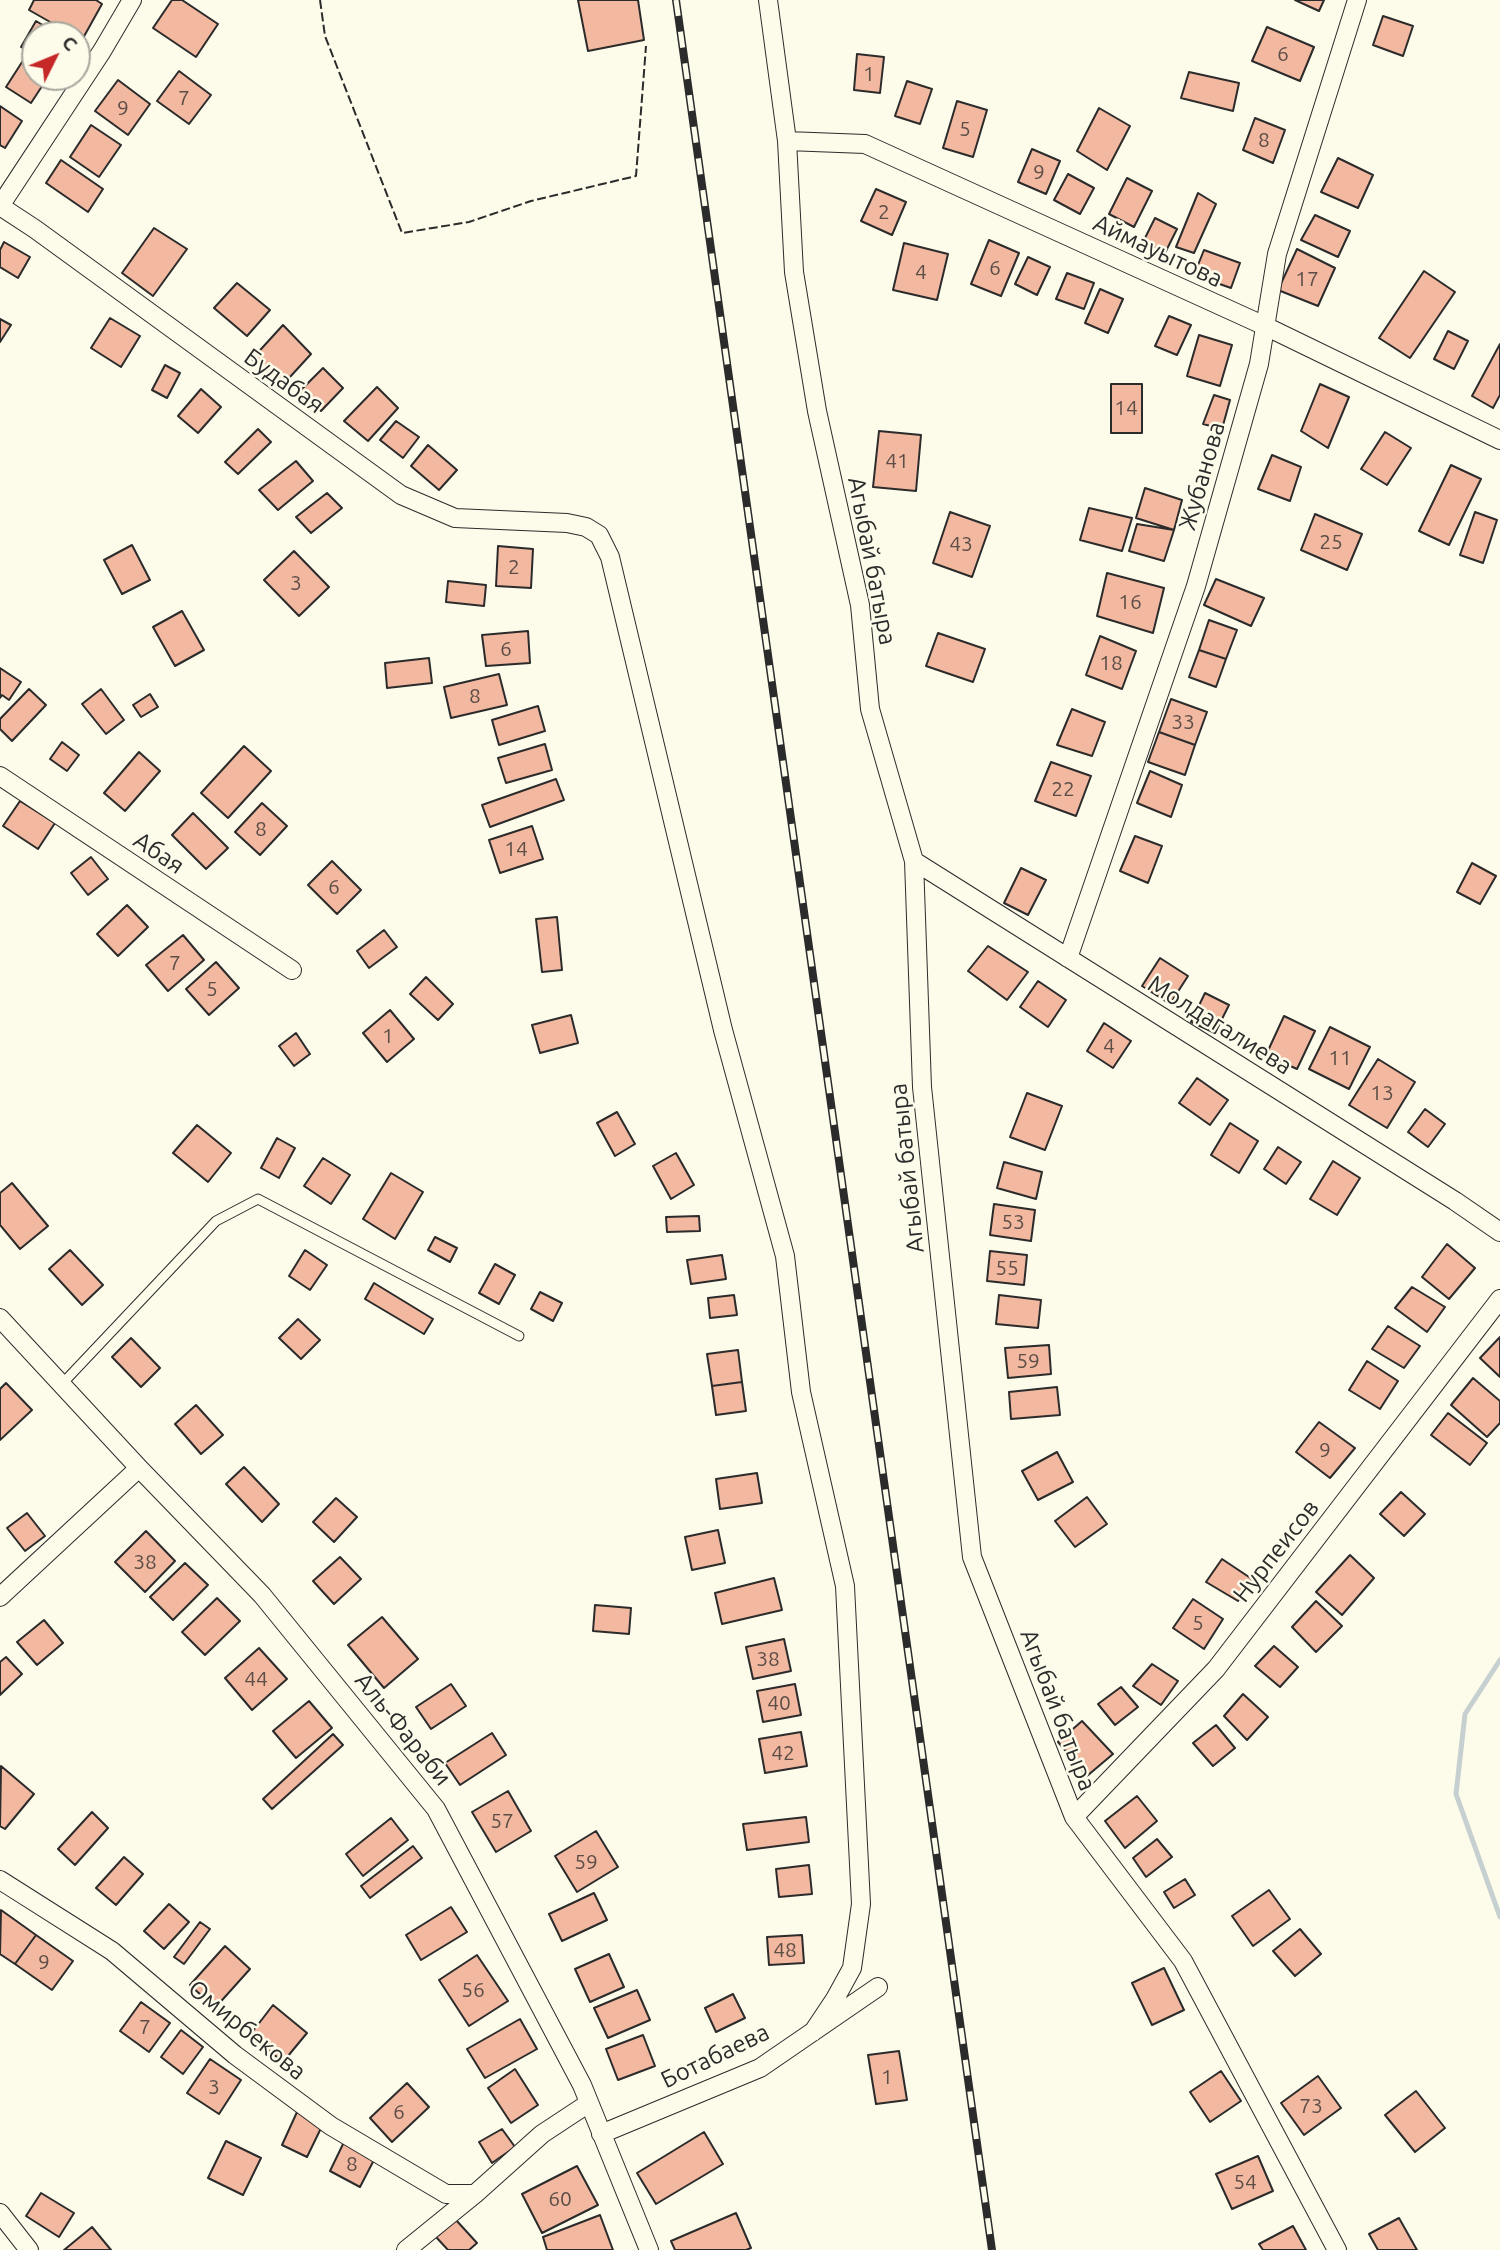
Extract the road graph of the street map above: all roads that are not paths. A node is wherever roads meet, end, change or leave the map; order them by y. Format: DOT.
graph roads {
  1 [pos="132,0"];
  2 [pos="768,0"];
  3 [pos="1357,0"];
  4 [pos="787,141"];
  5 [pos="0,206"];
  6 [pos="1265,326"];
  7 [pos="1500,440"];
  8 [pos="0,776"];
  9 [pos="914,861"];
  10 [pos="1068,958"];
  11 [pos="292,970"];
  12 [pos="1500,1232"];
  13 [pos="1500,1299"];
  14 [pos="0,1318"];
  15 [pos="519,1336"];
  16 [pos="62,1384"];
  17 [pos="139,1468"];
  18 [pos="0,1597"];
  19 [pos="1074,1817"];
  20 [pos="0,1880"];
  21 [pos="878,1987"];
  22 [pos="813,2032"];
  23 [pos="589,2103"];
  24 [pos="601,2134"];
  25 [pos="475,2194"];
  26 [pos="0,2213"];
  27 [pos="29,2250"];
  28 [pos="406,2250"];
  29 [pos="649,2250"];
  30 [pos="1336,2250"];
  1 -- 5 [label="street"];
  2 -- 4 [label="street, Агыбай батыра"];
  3 -- 6 [label="street, Жубанова"];
  4 -- 6 [label="street, Аймауытова"];
  4 -- 9 [label="street, Агыбай батыра"];
  5 -- 22 [label="street, Будабая"];
  6 -- 7 [label="street, Аймауытова"];
  6 -- 10 [label="street, Жубанова"];
  8 -- 11 [label="street, Абая"];
  9 -- 10 [label="street, Молдагалиева"];
  9 -- 19 [label="street, Агыбай батыра"];
  10 -- 12 [label="street, Молдагалиева"];
  13 -- 19 [label="street, Нурпеисов"];
  14 -- 16 [label="street, Аль-Фараби"];
  15 -- 16 [label="lane"];
  16 -- 17 [label="street, Аль-Фараби"];
  17 -- 18 [label="street"];
  17 -- 23 [label="street, Аль-Фараби"];
  19 -- 30 [label="street, Агыбай батыра"];
  20 -- 25 [label="street, Омирбекова"];
  21 -- 22 [label="street, Ботабаева"];
  22 -- 24 [label="street, Ботабаева"];
  23 -- 24 [label="street, Аль-Фараби"];
  23 -- 25 [label="street"];
  24 -- 29 [label="street, Аль-Фараби"];
  25 -- 28 [label="street"];
  26 -- 27 [label="street"];
}
